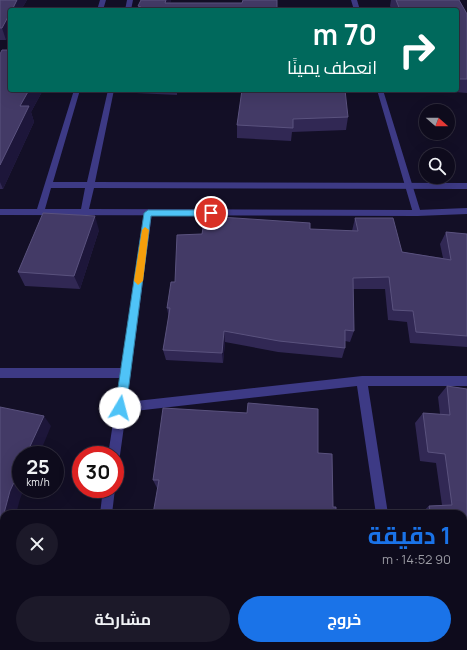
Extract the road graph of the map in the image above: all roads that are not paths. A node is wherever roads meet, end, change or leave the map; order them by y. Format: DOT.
graph roads {
  1 [pos="76,92"];
  2 [pos="111,92"];
  3 [pos="381,92"];
  4 [pos="48,185"];
  5 [pos="90,185"];
  6 [pos="467,186"];
  7 [pos="409,187"];
  8 [pos="467,211"];
  9 [pos="0,212"];
  10 [pos="40,212"];
  11 [pos="84,213"];
  12 [pos="148,213"];
  13 [pos="417,213"];
  14 [pos="0,373"];
  15 [pos="126,373"];
  16 [pos="362,381"];
  17 [pos="467,381"];
  18 [pos="120,408"];
  19 [pos="115,446"];
  20 [pos="108,498"];
  21 [pos="106,510"];
  22 [pos="381,510"];
  1 -- 4 [label="street"];
  2 -- 5 [label="street"];
  3 -- 7 [label="street"];
  4 -- 5 [label="street"];
  4 -- 10 [label="street"];
  5 -- 7 [label="street"];
  5 -- 11 [label="street"];
  6 -- 7 [label="street"];
  7 -- 13 [label="street"];
  8 -- 13 [label="street"];
  9 -- 10 [label="street"];
  10 -- 11 [label="street"];
  11 -- 12 [label="street"];
  12 -- 13 [label="street"];
  12 -- 15 [label="street"];
  14 -- 15 [label="street"];
  15 -- 18 [label="street"];
  16 -- 17 [label="street"];
  16 -- 18 [label="street"];
  16 -- 22 [label="street"];
  18 -- 19 [label="street"];
  20 -- 21 [label="street"];
}
